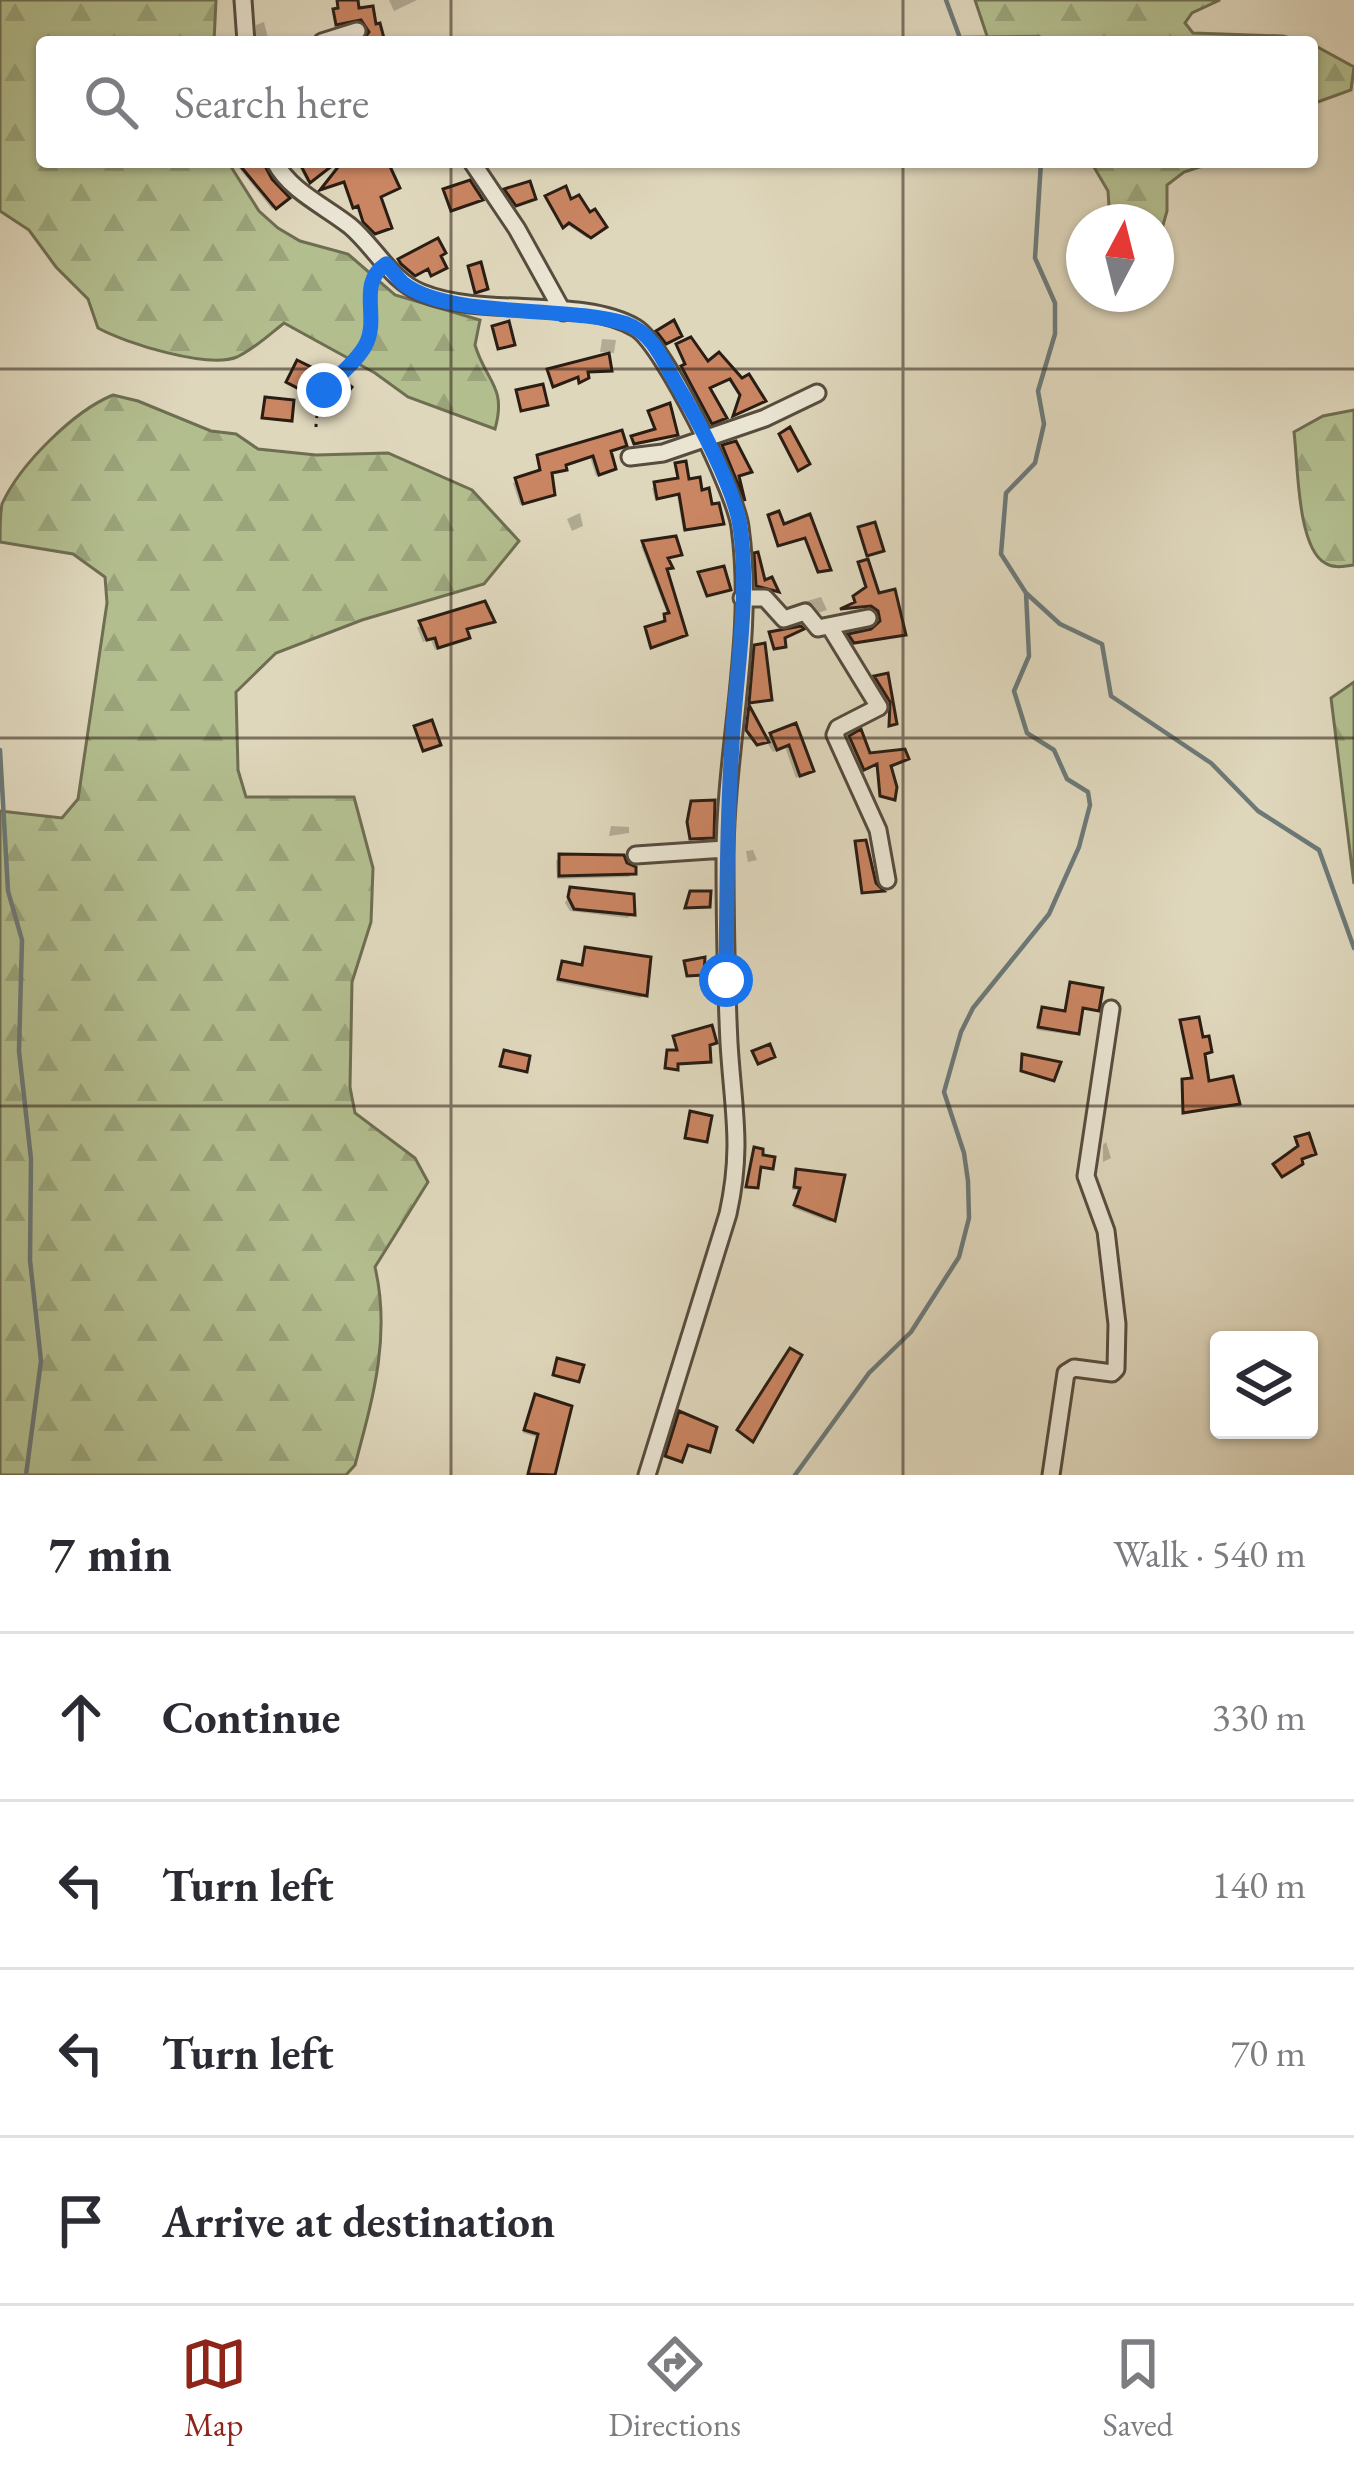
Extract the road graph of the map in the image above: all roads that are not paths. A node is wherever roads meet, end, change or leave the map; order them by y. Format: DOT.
graph roads {
  1 [pos="243,0"];
  2 [pos="357,31"];
  3 [pos="246,36"];
  4 [pos="341,36"];
  5 [pos="280,168"];
  6 [pos="476,168"];
  7 [pos="562,312"];
  8 [pos="818,393"];
  9 [pos="703,439"];
  10 [pos="631,457"];
  11 [pos="742,598"];
  12 [pos="868,618"];
  13 [pos="830,627"];
  14 [pos="725,849"];
  15 [pos="635,855"];
  16 [pos="887,880"];
  17 [pos="1111,1010"];
  18 [pos="647,1475"];
  19 [pos="1051,1475"];
  1 -- 3 [label="street"];
  2 -- 4 [label="street"];
  5 -- 7 [label="street"];
  6 -- 7 [label="street"];
  7 -- 9 [label="street"];
  8 -- 9 [label="street"];
  9 -- 10 [label="street"];
  9 -- 11 [label="street"];
  11 -- 13 [label="street"];
  11 -- 14 [label="street"];
  12 -- 13 [label="street"];
  13 -- 16 [label="street"];
  14 -- 15 [label="street"];
  14 -- 18 [label="street"];
  17 -- 19 [label="street"];
}
